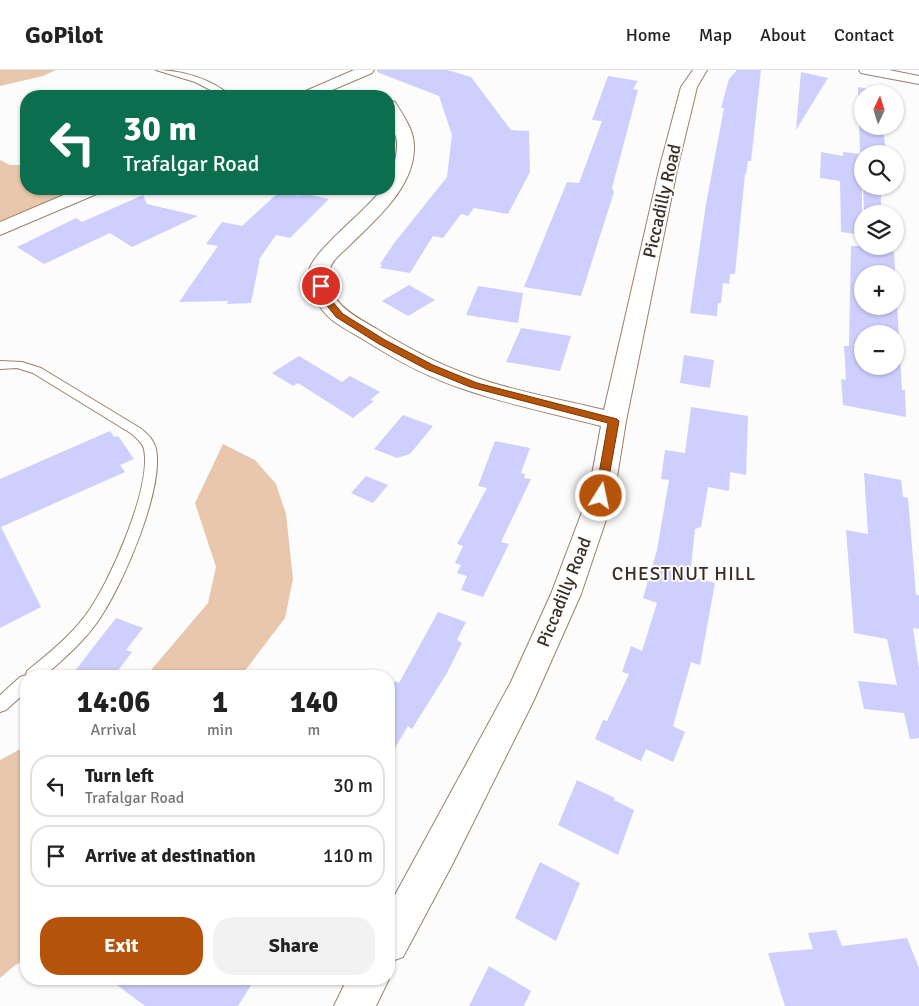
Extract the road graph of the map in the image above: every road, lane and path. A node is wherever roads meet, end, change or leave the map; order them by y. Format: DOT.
graph roads {
  1 [pos="160,70"];
  2 [pos="367,70"];
  3 [pos="700,70"];
  4 [pos="866,70"];
  5 [pos="352,76"];
  6 [pos="919,80"];
  7 [pos="368,86"];
  8 [pos="217,90"];
  9 [pos="320,90"];
  10 [pos="395,112"];
  11 [pos="395,181"];
  12 [pos="79,195"];
  13 [pos="387,195"];
  14 [pos="0,229"];
  15 [pos="0,365"];
  16 [pos="614,421"];
  17 [pos="40,670"];
  18 [pos="20,687"];
  19 [pos="0,704"];
  20 [pos="395,932"];
  21 [pos="366,985"];
  22 [pos="354,1006"];
  1 -- 8 [label="lane"];
  2 -- 5 [label="street"];
  3 -- 16 [label="street, Piccadilly Road"];
  4 -- 6 [label="street"];
  5 -- 7 [label="street"];
  5 -- 9 [label="street"];
  10 -- 11 [label="street"];
  12 -- 14 [label="street"];
  13 -- 16 [label="street"];
  15 -- 17 [label="lane"];
  16 -- 20 [label="street, Piccadilly Road"];
  18 -- 19 [label="lane"];
  21 -- 22 [label="street"];
}
